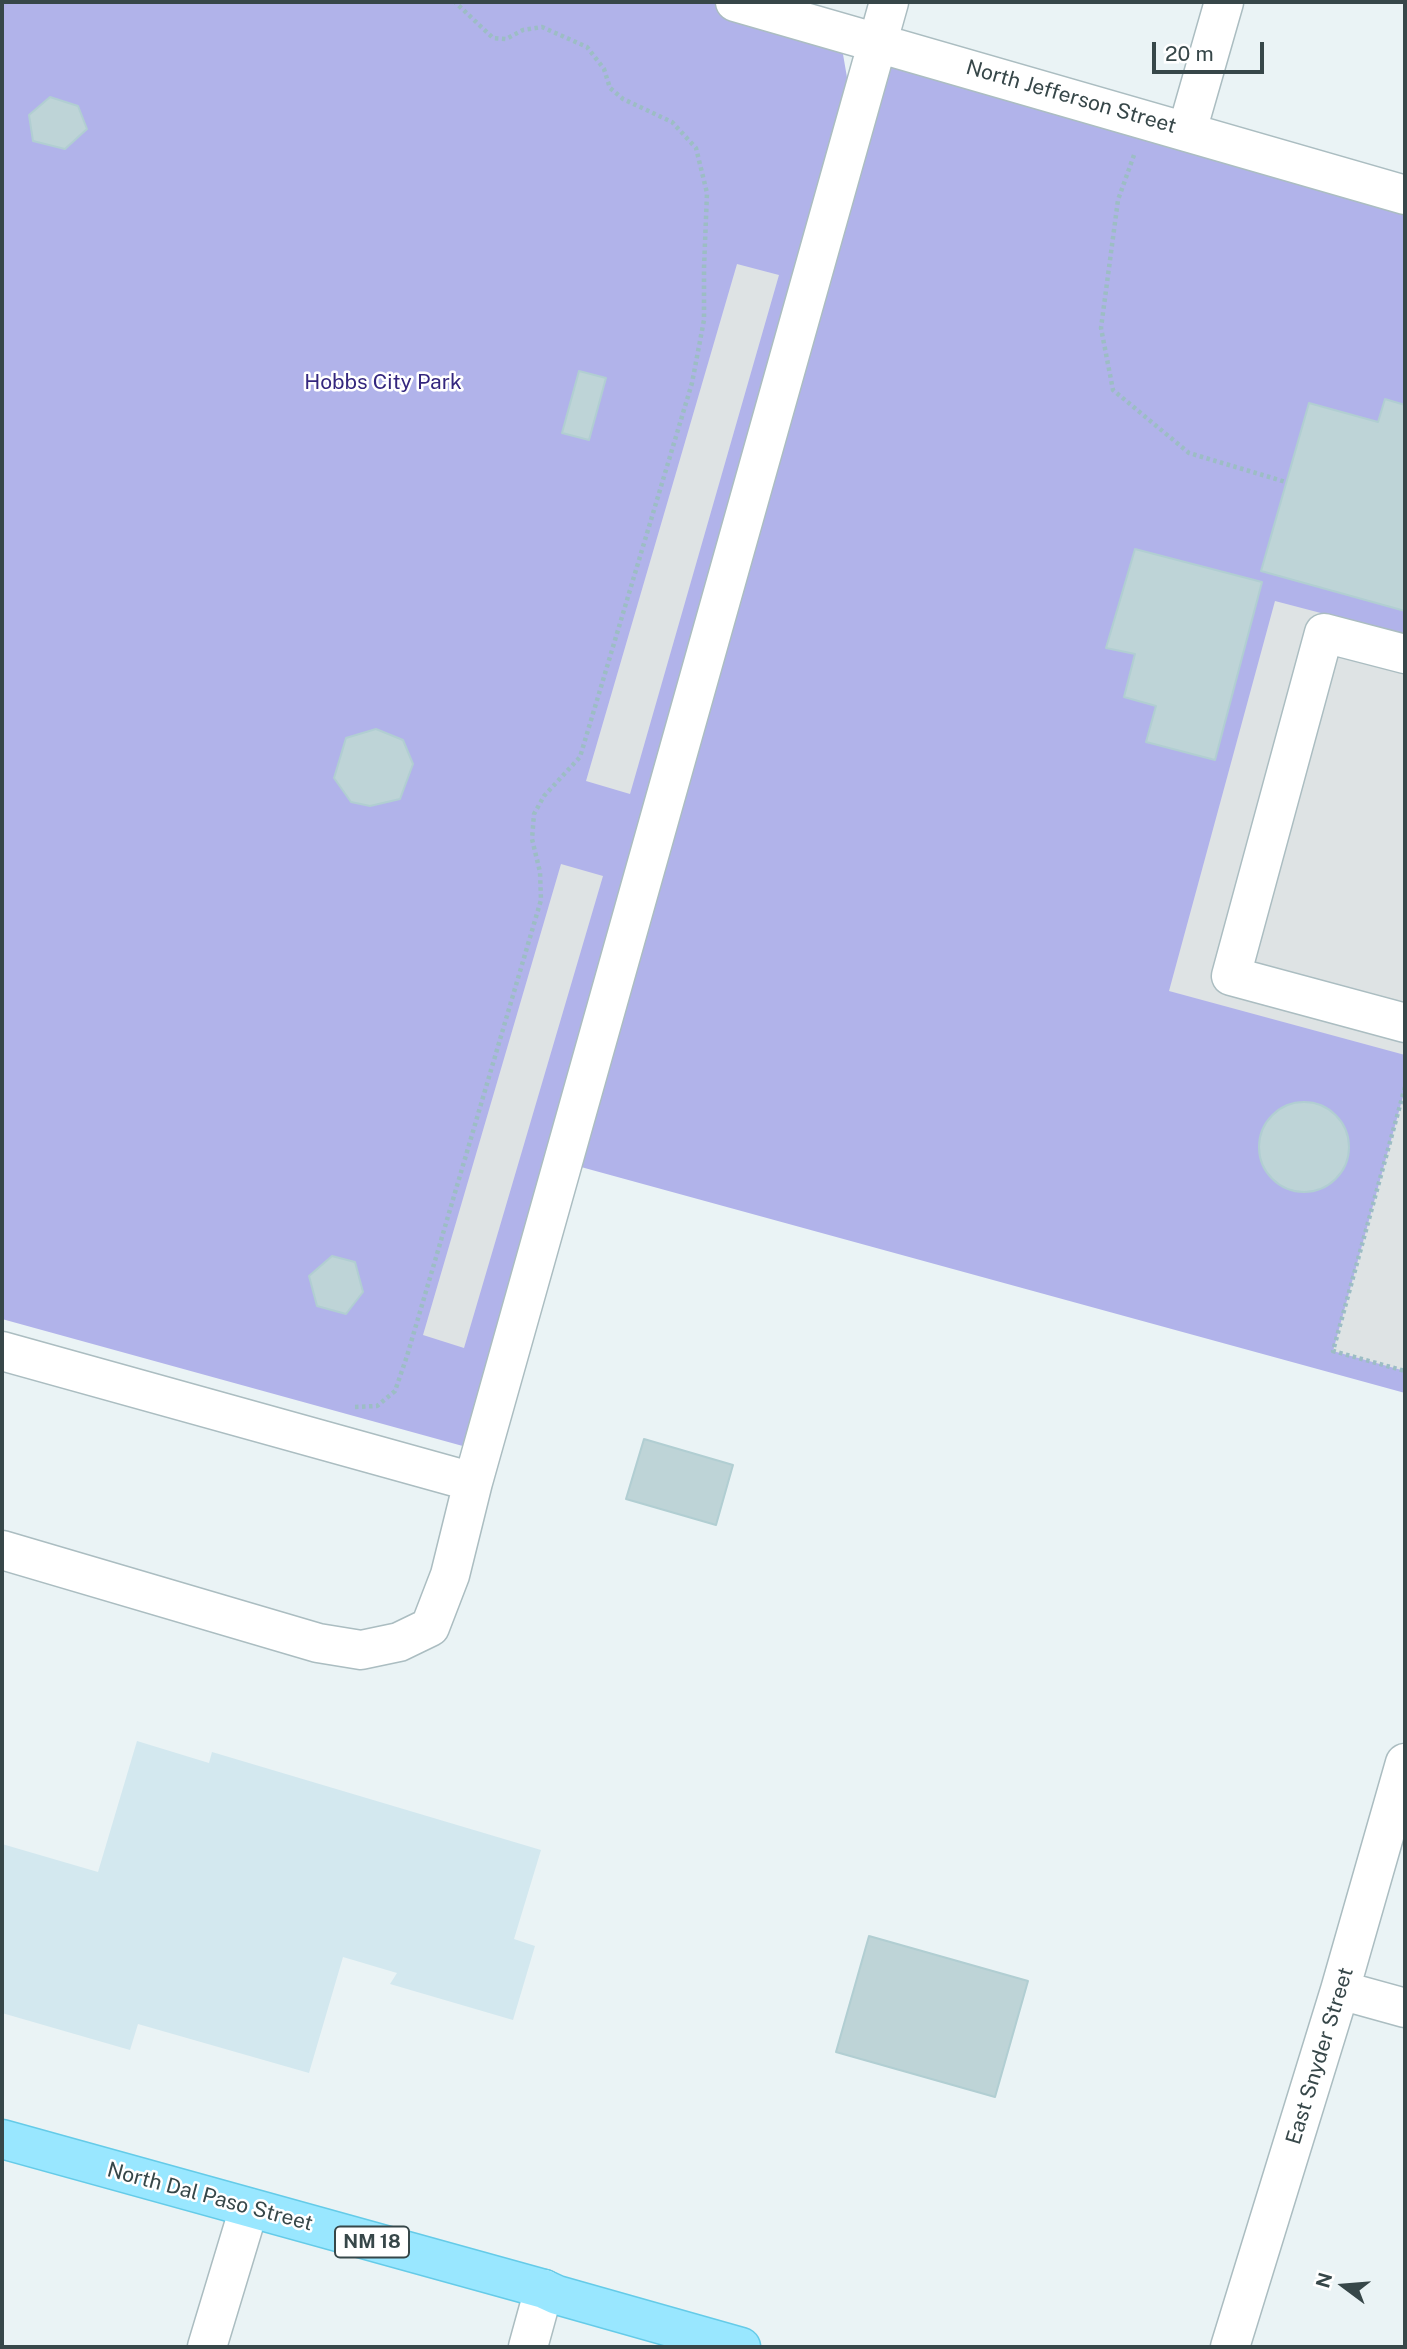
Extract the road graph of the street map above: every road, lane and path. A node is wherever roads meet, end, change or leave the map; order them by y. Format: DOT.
graph roads {
  1 [pos="455,2"];
  2 [pos="735,2"];
  3 [pos="889,2"];
  4 [pos="1224,2"];
  5 [pos="878,42"];
  6 [pos="1149,120"];
  7 [pos="1186,131"];
  8 [pos="1405,195"];
  9 [pos="1286,482"];
  10 [pos="1405,654"];
  11 [pos="1405,1023"];
  12 [pos="1405,1087"];
  13 [pos="2,1351"];
  14 [pos="1405,1371"];
  15 [pos="346,1405"];
  16 [pos="473,1482"];
  17 [pos="2,1550"];
  18 [pos="1403,1779"];
  19 [pos="1340,1990"];
  20 [pos="1405,2008"];
  21 [pos="2,2139"];
  22 [pos="249,2208"];
  23 [pos="544,2289"];
  24 [pos="208,2347"];
  25 [pos="528,2347"];
  26 [pos="741,2347"];
  27 [pos="1230,2347"];
  1 -- 15 [label="path"];
  2 -- 5 [label="street, North Jefferson Street"];
  3 -- 5 [label="street"];
  4 -- 7 [label="street"];
  5 -- 6 [label="street, North Jefferson Street"];
  5 -- 16 [label="street"];
  6 -- 7 [label="street, North Jefferson Street"];
  6 -- 9 [label="path"];
  7 -- 8 [label="street, North Jefferson Street"];
  10 -- 11 [label="street"];
  12 -- 14 [label="path"];
  13 -- 16 [label="street"];
  16 -- 17 [label="street"];
  18 -- 19 [label="street, East Snyder Street"];
  19 -- 20 [label="street"];
  19 -- 27 [label="street, East Snyder Street"];
  21 -- 22 [label="main road, North Dal Paso Street / NM 18"];
  22 -- 23 [label="main road, North Dal Paso Street / NM 18"];
  22 -- 24 [label="street"];
  23 -- 25 [label="street"];
  23 -- 26 [label="main road, North Dal Paso Street / NM 18"];
}
